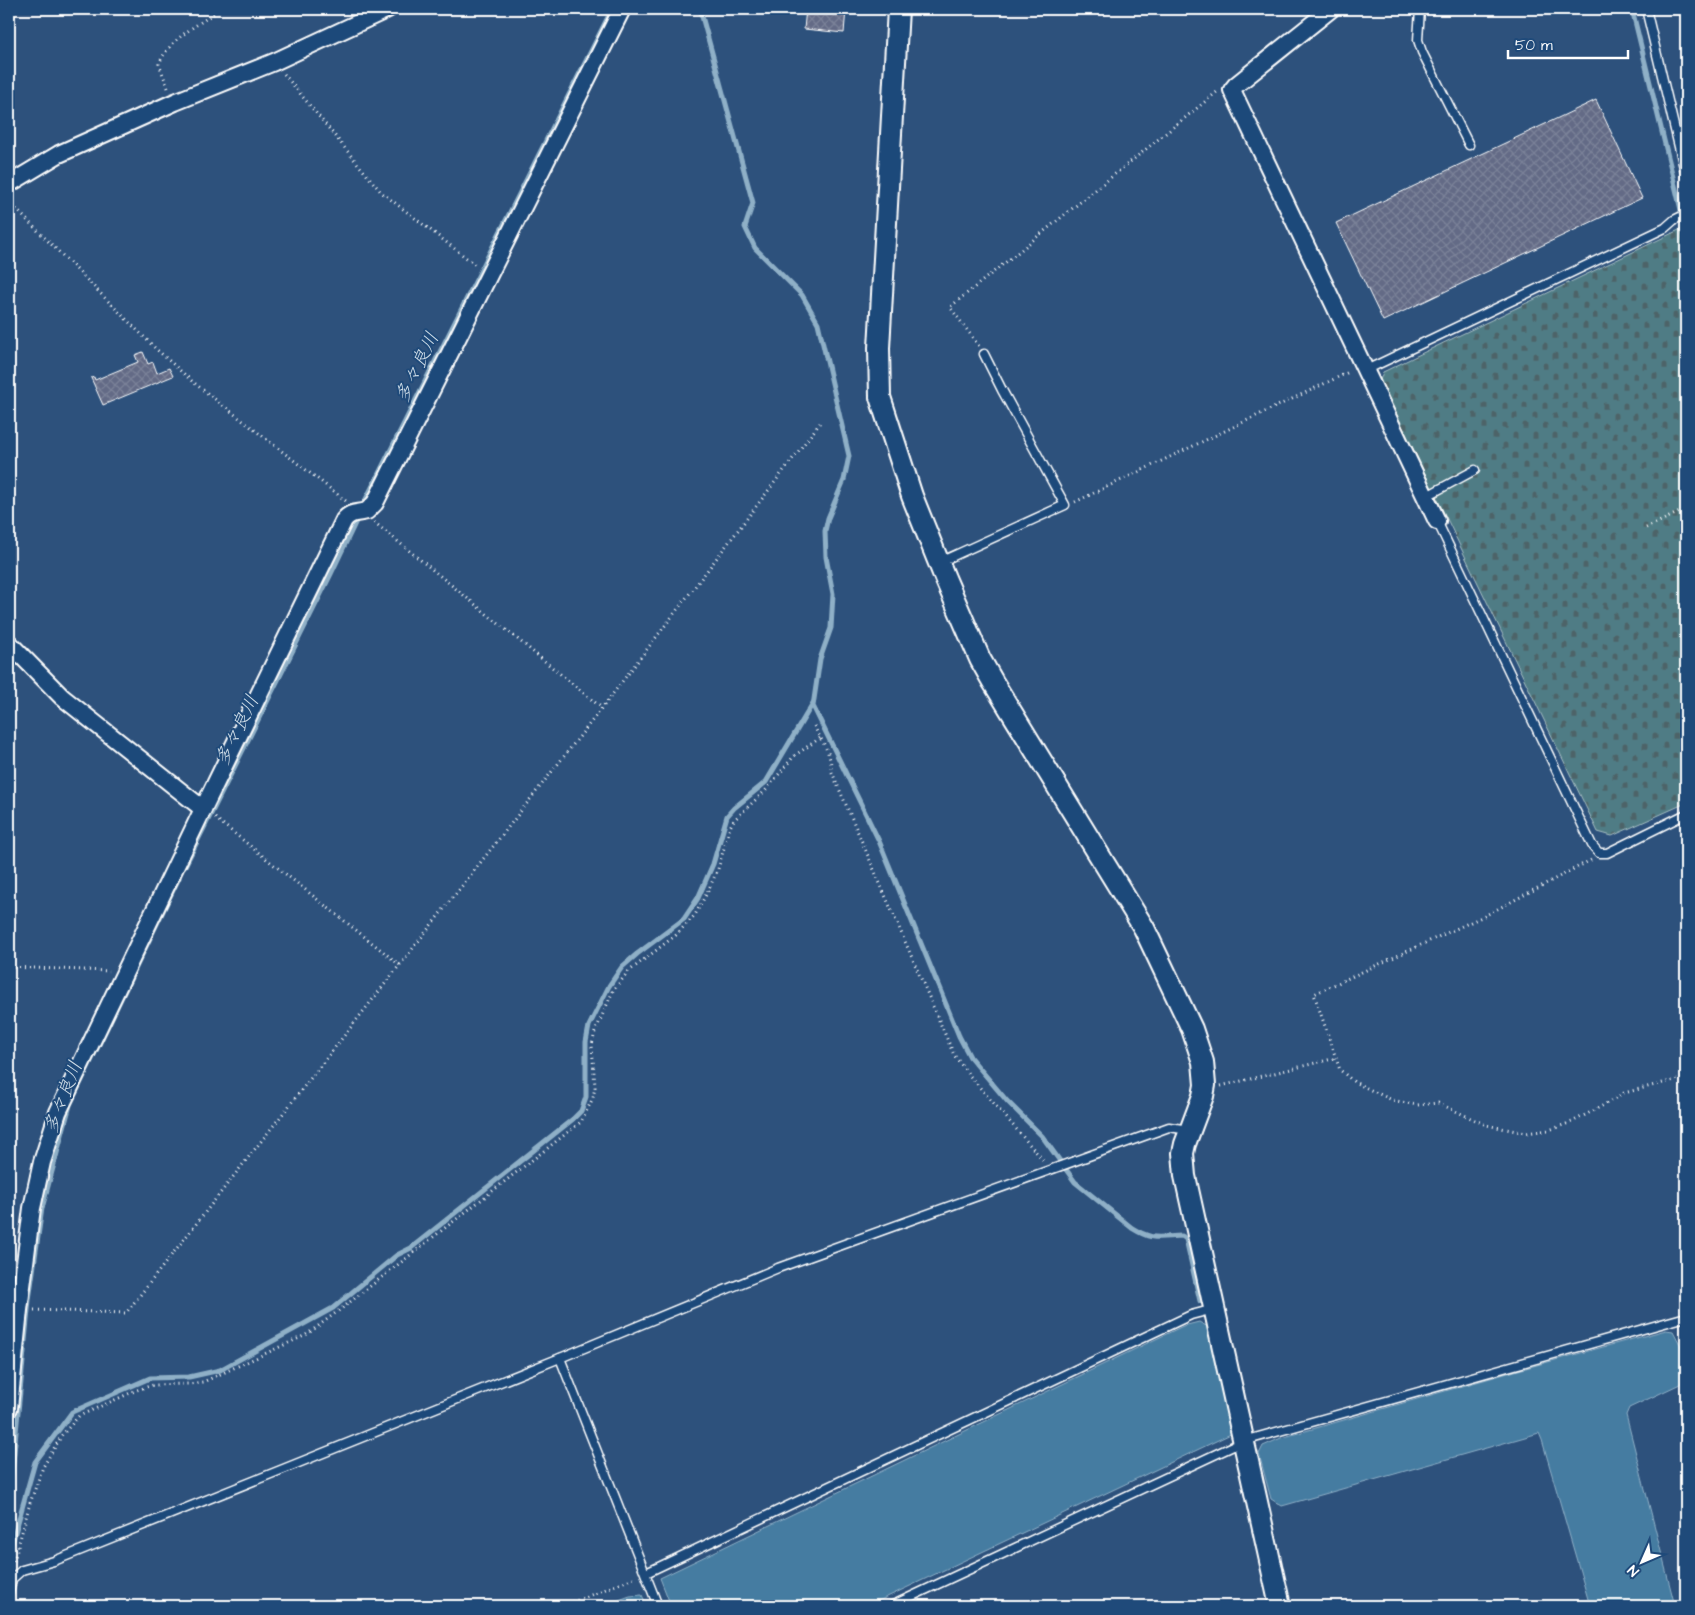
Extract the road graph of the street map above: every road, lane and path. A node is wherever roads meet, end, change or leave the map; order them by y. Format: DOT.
graph roads {
  1 [pos="221,9"];
  2 [pos="388,9"];
  3 [pos="622,9"];
  4 [pos="898,9"];
  5 [pos="1331,9"];
  6 [pos="1420,9"];
  7 [pos="1646,9"];
  8 [pos="274,62"];
  9 [pos="1234,88"];
  10 [pos="175,102"];
  11 [pos="1469,145"];
  12 [pos="1686,176"];
  13 [pos="9,184"];
  14 [pos="9,202"];
  15 [pos="1686,214"];
  16 [pos="488,274"];
  17 [pos="984,354"];
  18 [pos="1366,370"];
  19 [pos="820,423"];
  20 [pos="1475,470"];
  21 [pos="1425,497"];
  22 [pos="1065,505"];
  23 [pos="1686,509"];
  24 [pos="360,512"];
  25 [pos="1437,521"];
  26 [pos="1646,528"];
  27 [pos="939,562"];
  28 [pos="9,643"];
  29 [pos="602,708"];
  30 [pos="814,726"];
  31 [pos="820,738"];
  32 [pos="203,808"];
  33 [pos="1686,814"];
  34 [pos="1599,853"];
  35 [pos="400,965"];
  36 [pos="9,967"];
  37 [pos="125,971"];
  38 [pos="1336,1058"];
  39 [pos="1686,1077"];
  40 [pos="1205,1086"];
  41 [pos="1190,1130"];
  42 [pos="1051,1169"];
  43 [pos="1214,1309"];
  44 [pos="19,1310"];
  45 [pos="1686,1317"];
  46 [pos="560,1358"];
  47 [pos="9,1408"];
  48 [pos="1244,1441"];
  49 [pos="646,1573"];
  50 [pos="12,1579"];
  51 [pos="9,1593"];
  52 [pos="563,1606"];
  53 [pos="658,1606"];
  54 [pos="891,1606"];
  55 [pos="1280,1606"];
  1 -- 10 [label="path"];
  2 -- 8 [label="street"];
  3 -- 16 [label="street"];
  4 -- 27 [label="street"];
  5 -- 9 [label="street"];
  6 -- 11 [label="lane"];
  7 -- 12 [label="lane"];
  8 -- 10 [label="street"];
  8 -- 16 [label="path"];
  9 -- 17 [label="path"];
  9 -- 18 [label="street"];
  10 -- 13 [label="street"];
  14 -- 24 [label="path"];
  15 -- 18 [label="lane"];
  16 -- 24 [label="street"];
  17 -- 22 [label="lane"];
  18 -- 21 [label="street"];
  18 -- 22 [label="path"];
  19 -- 29 [label="path"];
  20 -- 21 [label="lane"];
  21 -- 25 [label="street"];
  22 -- 27 [label="lane"];
  23 -- 26 [label="path"];
  24 -- 29 [label="path"];
  24 -- 32 [label="street"];
  25 -- 34 [label="lane"];
  27 -- 40 [label="street"];
  28 -- 32 [label="street"];
  29 -- 35 [label="path"];
  30 -- 31 [label="path"];
  31 -- 42 [label="path"];
  31 -- 50 [label="path"];
  32 -- 35 [label="path"];
  32 -- 37 [label="street"];
  33 -- 34 [label="lane"];
  34 -- 38 [label="path"];
  35 -- 44 [label="path"];
  36 -- 37 [label="path"];
  37 -- 44 [label="street"];
  38 -- 39 [label="path"];
  38 -- 40 [label="path"];
  40 -- 41 [label="street"];
  41 -- 42 [label="lane"];
  41 -- 43 [label="street"];
  42 -- 46 [label="lane"];
  43 -- 48 [label="street"];
  43 -- 49 [label="lane"];
  44 -- 47 [label="street"];
  45 -- 48 [label="lane"];
  46 -- 49 [label="lane"];
  46 -- 50 [label="lane"];
  48 -- 54 [label="lane"];
  48 -- 55 [label="street"];
  49 -- 52 [label="path"];
  49 -- 53 [label="lane"];
  50 -- 51 [label="lane"];
}
